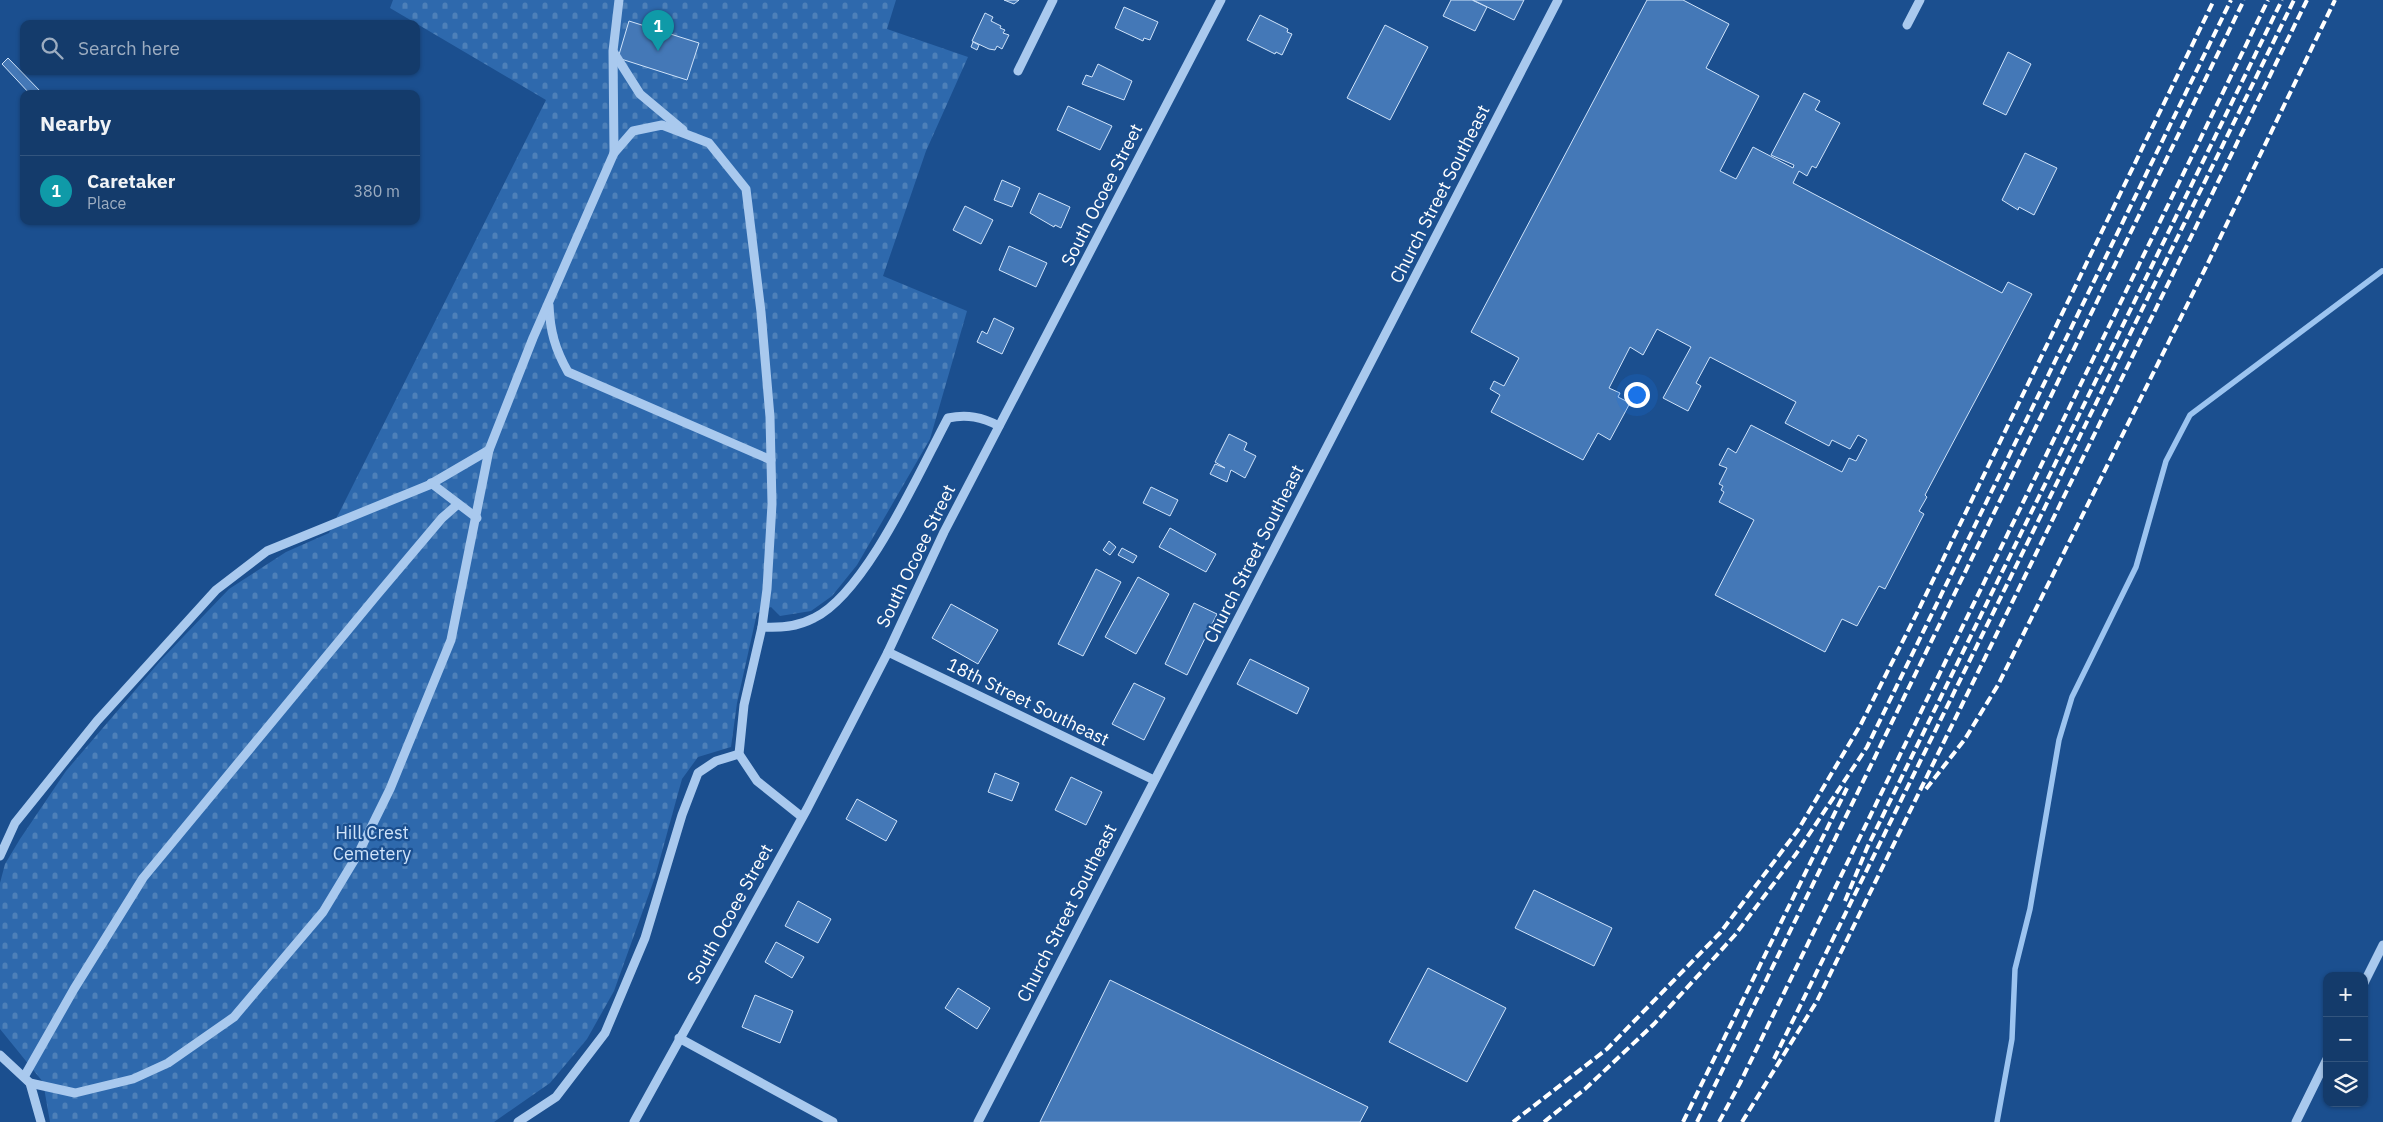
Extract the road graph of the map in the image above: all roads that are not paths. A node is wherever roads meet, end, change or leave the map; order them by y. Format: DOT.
graph roads {
  1 [pos="620,0"];
  2 [pos="1053,0"];
  3 [pos="1221,0"];
  4 [pos="1558,0"];
  5 [pos="1920,0"];
  6 [pos="1907,25"];
  7 [pos="613,51"];
  8 [pos="1018,71"];
  9 [pos="689,135"];
  10 [pos="614,153"];
  11 [pos="549,302"];
  12 [pos="999,426"];
  13 [pos="489,450"];
  14 [pos="771,460"];
  15 [pos="432,484"];
  16 [pos="458,504"];
  17 [pos="477,518"];
  18 [pos="762,627"];
  19 [pos="888,652"];
  20 [pos="739,754"];
  21 [pos="1154,780"];
  22 [pos="802,817"];
  23 [pos="0,856"];
  24 [pos="2383,946"];
  25 [pos="2368,975"];
  26 [pos="679,1038"];
  27 [pos="0,1055"];
  28 [pos="2326,1062"];
  29 [pos="27,1080"];
  30 [pos="41,1122"];
  31 [pos="518,1122"];
  32 [pos="634,1122"];
  33 [pos="833,1122"];
  34 [pos="978,1122"];
  35 [pos="2296,1122"];
  1 -- 7 [label="street"];
  2 -- 8 [label="street"];
  3 -- 12 [label="street, South Ocoee Street"];
  4 -- 21 [label="street, Church Street Southeast"];
  5 -- 6 [label="street"];
  7 -- 9 [label="street"];
  7 -- 10 [label="street"];
  9 -- 10 [label="street"];
  9 -- 14 [label="street"];
  10 -- 11 [label="street"];
  11 -- 13 [label="street"];
  11 -- 14 [label="street"];
  12 -- 18 [label="street"];
  12 -- 19 [label="street, South Ocoee Street"];
  13 -- 15 [label="street"];
  13 -- 17 [label="street"];
  14 -- 18 [label="street"];
  15 -- 16 [label="street"];
  15 -- 23 [label="street"];
  16 -- 17 [label="street"];
  16 -- 29 [label="street"];
  17 -- 29 [label="street"];
  18 -- 20 [label="street"];
  19 -- 21 [label="street, 18th Street Southeast"];
  19 -- 22 [label="street, South Ocoee Street"];
  20 -- 22 [label="street"];
  20 -- 31 [label="street"];
  21 -- 34 [label="street, Church Street Southeast"];
  22 -- 26 [label="street, South Ocoee Street"];
  24 -- 25 [label="street"];
  26 -- 32 [label="street, South Ocoee Street"];
  26 -- 33 [label="street"];
  27 -- 29 [label="street"];
  28 -- 35 [label="street"];
  29 -- 30 [label="street"];
}
